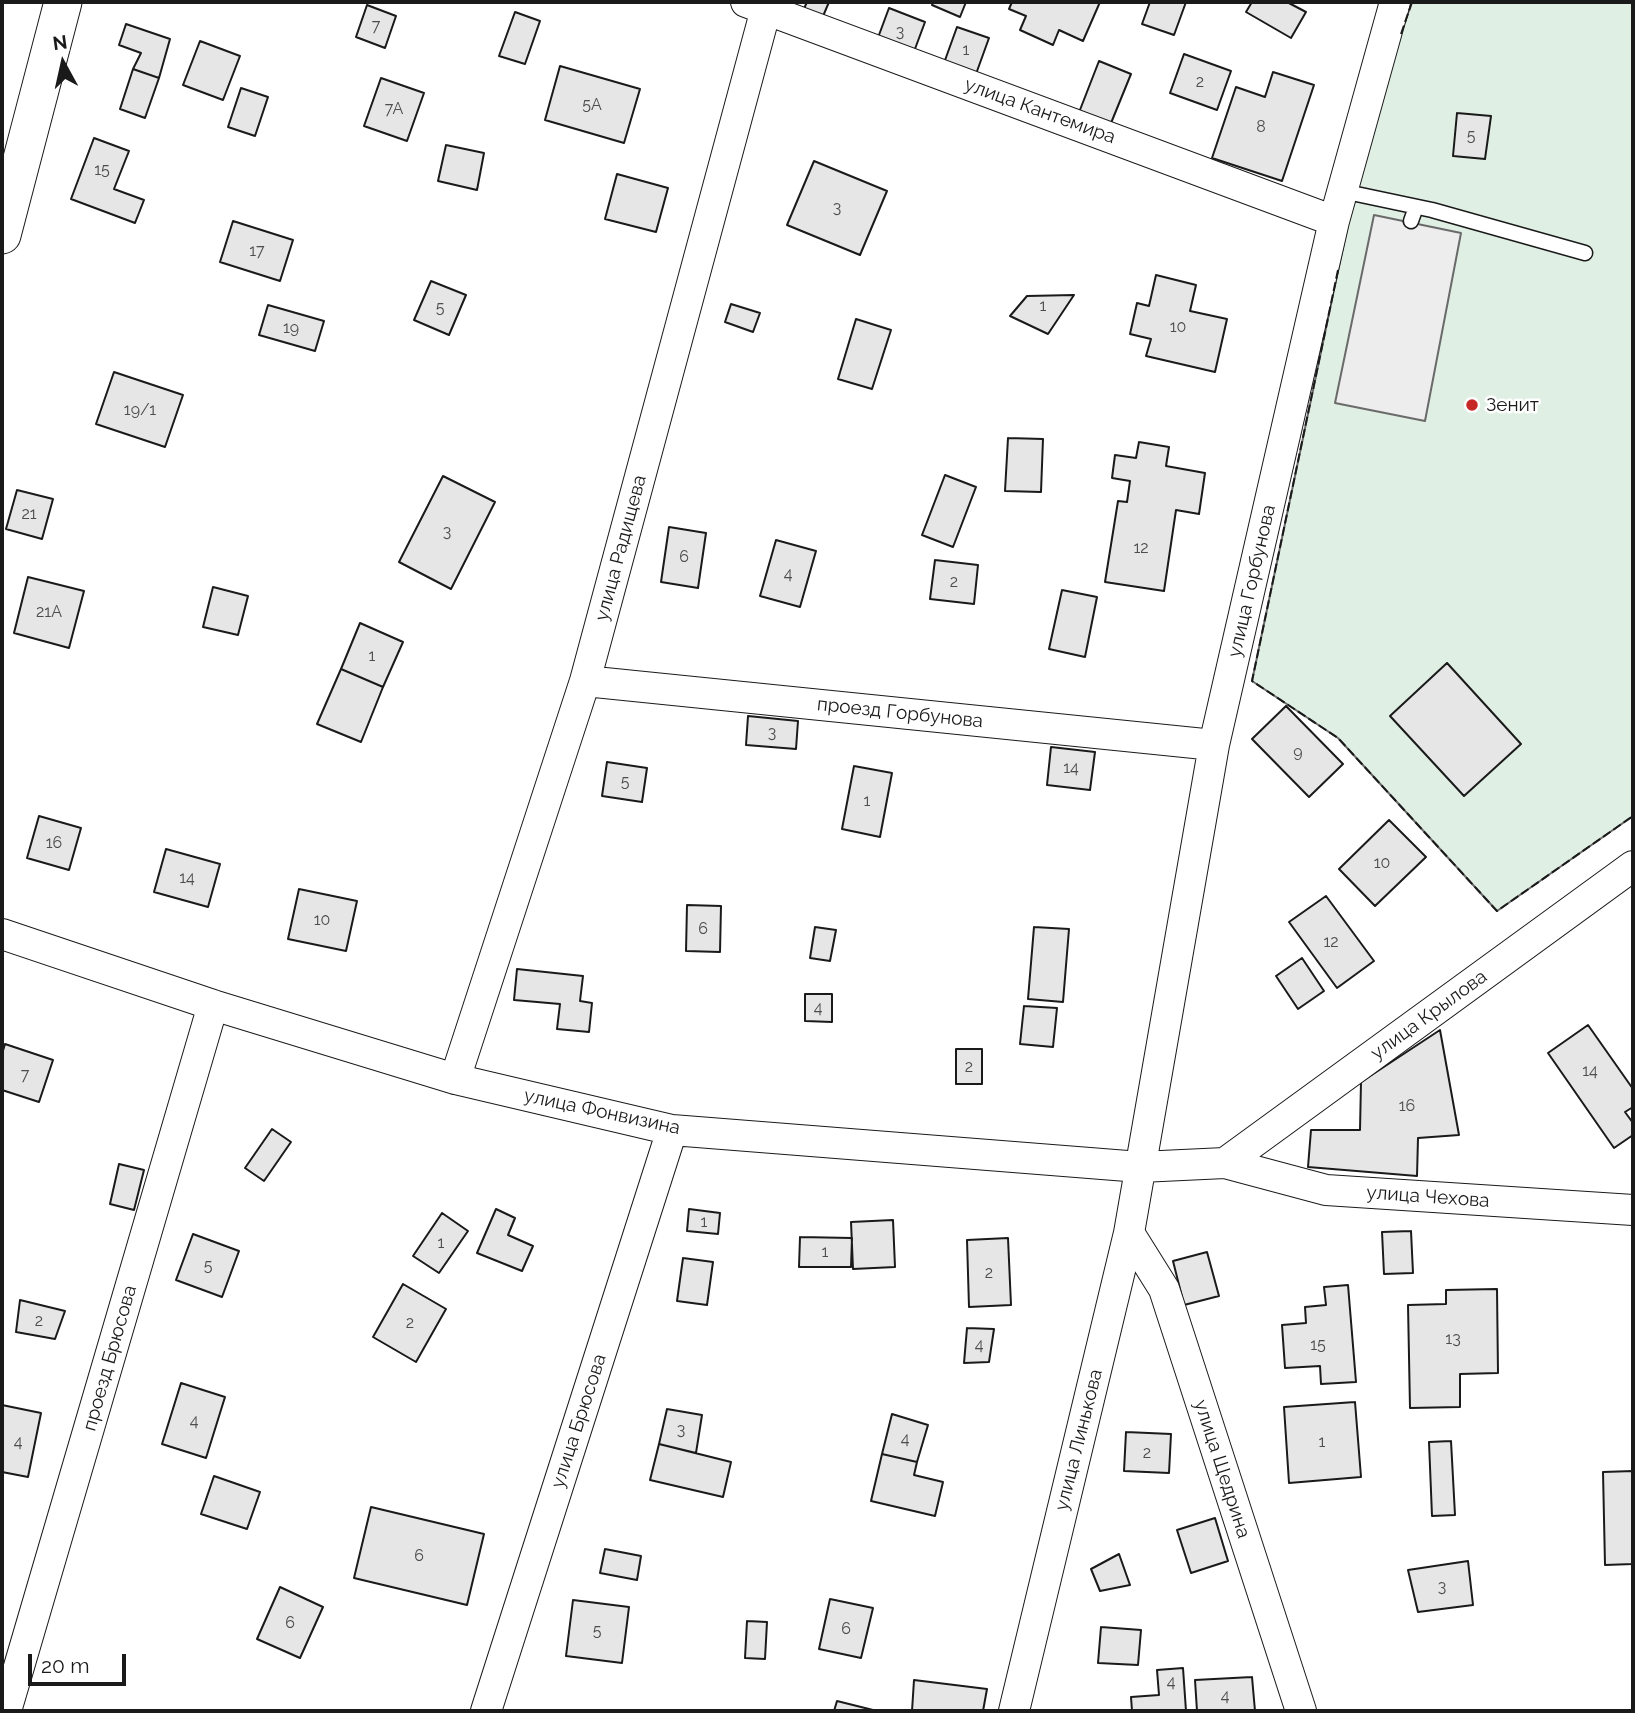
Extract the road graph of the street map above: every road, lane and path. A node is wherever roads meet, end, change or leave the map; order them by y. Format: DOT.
graph roads {
  1 [pos="63,2"];
  2 [pos="1395,2"];
  3 [pos="756,5"];
  4 [pos="1342,191"];
  5 [pos="1334,221"];
  6 [pos="2,235"];
  7 [pos="1585,253"];
  8 [pos="585,681"];
  9 [pos="1214,745"];
  10 [pos="1633,866"];
  11 [pos="2,933"];
  12 [pos="213,1006"];
  13 [pos="455,1079"];
  14 [pos="672,1130"];
  15 [pos="1226,1163"];
  16 [pos="1140,1167"];
  17 [pos="1633,1210"];
  18 [pos="1129,1233"];
  19 [pos="6,1711"];
  20 [pos="486,1711"];
  21 [pos="1014,1711"];
  22 [pos="1301,1711"];
  1 -- 6 [label="street"];
  2 -- 4 [label="street, улица Горбунова"];
  3 -- 5 [label="street, улица Кантемира"];
  3 -- 8 [label="street, улица Радищева"];
  4 -- 5 [label="street, улица Горбунова"];
  4 -- 7 [label="lane"];
  5 -- 9 [label="street, улица Горбунова"];
  8 -- 9 [label="street, проезд Горбунова"];
  8 -- 13 [label="street, улица Радищева"];
  9 -- 16 [label="street, улица Горбунова"];
  10 -- 15 [label="street, улица Крылова"];
  11 -- 12 [label="street, улица Фонвизина"];
  12 -- 13 [label="street, улица Фонвизина"];
  12 -- 19 [label="street, проезд Брюсова"];
  13 -- 14 [label="street, улица Фонвизина"];
  14 -- 16 [label="street, улица Фонвизина"];
  14 -- 20 [label="street, улица Брюсова"];
  15 -- 16 [label="street, улица Фонвизина"];
  15 -- 17 [label="street, улица Чехова"];
  16 -- 18 [label="street, улица Линькова"];
  18 -- 21 [label="street, улица Линькова"];
  18 -- 22 [label="street, улица Щедрина"];
}
